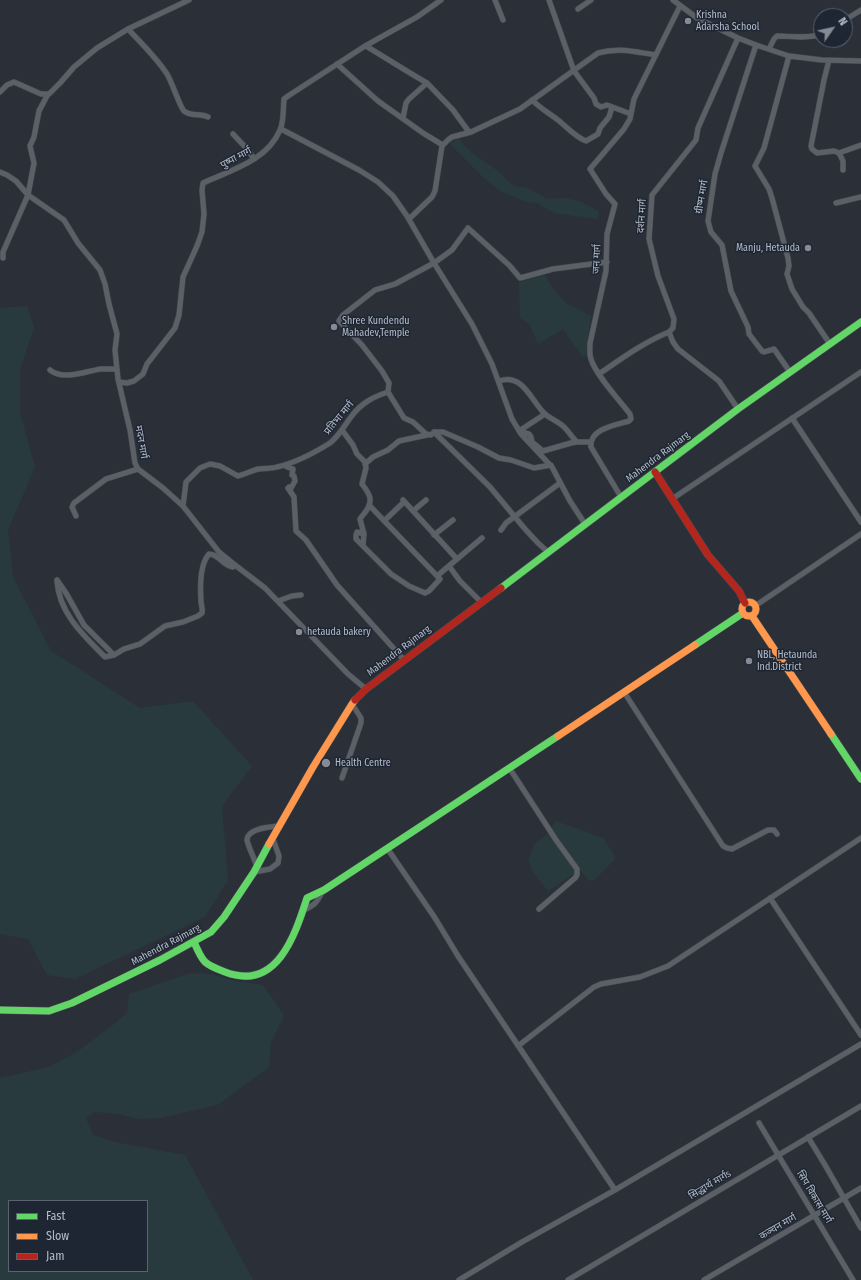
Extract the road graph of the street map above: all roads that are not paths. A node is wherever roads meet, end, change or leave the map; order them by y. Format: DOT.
graph roads {
  1 [pos="189,0"];
  2 [pos="441,0"];
  3 [pos="495,0"];
  4 [pos="549,0"];
  5 [pos="591,0"];
  6 [pos="673,0"];
  7 [pos="680,6"];
  8 [pos="578,9"];
  9 [pos="503,20"];
  10 [pos="128,29"];
  11 [pos="813,36"];
  12 [pos="738,38"];
  13 [pos="756,45"];
  14 [pos="366,46"];
  15 [pos="769,49"];
  16 [pos="656,55"];
  17 [pos="789,56"];
  18 [pos="829,60"];
  19 [pos="861,60"];
  20 [pos="337,64"];
  21 [pos="574,71"];
  22 [pos="427,82"];
  23 [pos="0,92"];
  24 [pos="48,94"];
  25 [pos="532,100"];
  26 [pos="612,107"];
  27 [pos="631,114"];
  28 [pos="208,116"];
  29 [pos="403,118"];
  30 [pos="280,129"];
  31 [pos="469,132"];
  32 [pos="233,134"];
  33 [pos="861,145"];
  34 [pos="442,146"];
  35 [pos="839,153"];
  36 [pos="254,159"];
  37 [pos="843,170"];
  38 [pos="0,172"];
  39 [pos="28,195"];
  40 [pos="861,196"];
  41 [pos="836,203"];
  42 [pos="409,219"];
  43 [pos="3,258"];
  44 [pos="607,262"];
  45 [pos="434,263"];
  46 [pos="861,322"];
  47 [pos="669,332"];
  48 [pos="830,344"];
  49 [pos="117,369"];
  50 [pos="50,370"];
  51 [pos="790,372"];
  52 [pos="861,372"];
  53 [pos="599,374"];
  54 [pos="498,381"];
  55 [pos="119,382"];
  56 [pos="388,392"];
  57 [pos="738,409"];
  58 [pos="546,414"];
  59 [pos="792,418"];
  60 [pos="342,430"];
  61 [pos="519,431"];
  62 [pos="434,432"];
  63 [pos="427,435"];
  64 [pos="577,442"];
  65 [pos="590,442"];
  66 [pos="365,464"];
  67 [pos="285,465"];
  68 [pos="551,465"];
  69 [pos="138,469"];
  70 [pos="655,472"];
  71 [pos="560,483"];
  72 [pos="621,497"];
  73 [pos="672,499"];
  74 [pos="426,500"];
  75 [pos="370,505"];
  76 [pos="183,506"];
  77 [pos="413,511"];
  78 [pos="76,516"];
  79 [pos="515,517"];
  80 [pos="384,520"];
  81 [pos="453,520"];
  82 [pos="861,522"];
  83 [pos="585,524"];
  84 [pos="501,530"];
  85 [pos="364,534"];
  86 [pos="861,534"];
  87 [pos="434,535"];
  88 [pos="482,538"];
  89 [pos="363,545"];
  90 [pos="548,552"];
  91 [pos="457,559"];
  92 [pos="235,565"];
  93 [pos="448,566"];
  94 [pos="437,576"];
  95 [pos="301,594"];
  96 [pos="278,601"];
  97 [pos="481,602"];
  98 [pos="745,603"];
  99 [pos="755,606"];
  100 [pos="743,613"];
  101 [pos="752,616"];
  102 [pos="114,655"];
  103 [pos="404,660"];
  104 [pos="366,689"];
  105 [pos="624,692"];
  106 [pos="352,704"];
  107 [pos="510,768"];
  108 [pos="342,778"];
  109 [pos="861,779"];
  110 [pos="280,826"];
  111 [pos="777,834"];
  112 [pos="273,838"];
  113 [pos="861,838"];
  114 [pos="387,848"];
  115 [pos="255,869"];
  116 [pos="770,898"];
  117 [pos="539,909"];
  118 [pos="194,942"];
  119 [pos="0,1010"];
  120 [pos="861,1035"];
  121 [pos="861,1044"];
  122 [pos="518,1046"];
  123 [pos="861,1106"];
  124 [pos="759,1123"];
  125 [pos="808,1137"];
  126 [pos="778,1155"];
  127 [pos="861,1188"];
  128 [pos="615,1190"];
  129 [pos="844,1198"];
  130 [pos="815,1216"];
  131 [pos="861,1227"];
  132 [pos="459,1280"];
  133 [pos="568,1280"];
  134 [pos="704,1280"];
  135 [pos="853,1280"];
  1 -- 10 [label="street"];
  2 -- 14 [label="street, पुष्पा मार्ग"];
  3 -- 9 [label="street"];
  4 -- 21 [label="street"];
  5 -- 8 [label="street"];
  6 -- 7 [label="street"];
  7 -- 12 [label="street"];
  7 -- 16 [label="street, जन मार्ग"];
  10 -- 24 [label="street"];
  10 -- 28 [label="street"];
  11 -- 15 [label="street"];
  12 -- 13 [label="street"];
  12 -- 47 [label="street, दर्शन मार्ग"];
  13 -- 15 [label="street"];
  13 -- 51 [label="street, ग्रीष्म मार्ग"];
  14 -- 20 [label="street, पुष्पा मार्ग"];
  14 -- 22 [label="street"];
  15 -- 17 [label="street"];
  16 -- 21 [label="street"];
  16 -- 27 [label="street, जन मार्ग"];
  17 -- 18 [label="street"];
  17 -- 48 [label="street"];
  18 -- 19 [label="street"];
  18 -- 35 [label="street"];
  20 -- 29 [label="street"];
  20 -- 30 [label="street, पुष्पा मार्ग"];
  21 -- 25 [label="street"];
  21 -- 26 [label="street"];
  22 -- 29 [label="street"];
  22 -- 31 [label="street"];
  23 -- 24 [label="street"];
  24 -- 39 [label="street"];
  25 -- 26 [label="street"];
  25 -- 31 [label="street"];
  26 -- 27 [label="street"];
  27 -- 44 [label="street, जन मार्ग"];
  29 -- 34 [label="street"];
  30 -- 36 [label="street, पुष्पा मार्ग"];
  30 -- 42 [label="street"];
  31 -- 34 [label="street"];
  32 -- 36 [label="street"];
  33 -- 35 [label="street"];
  34 -- 42 [label="street"];
  35 -- 37 [label="street"];
  36 -- 55 [label="street, पुष्पा मार्ग"];
  38 -- 39 [label="street, मदन मार्ग"];
  39 -- 43 [label="street"];
  39 -- 49 [label="street, मदन मार्ग"];
  40 -- 41 [label="street"];
  42 -- 45 [label="street"];
  44 -- 45 [label="street"];
  44 -- 53 [label="street, जन मार्ग"];
  45 -- 54 [label="street"];
  45 -- 56 [label="street"];
  46 -- 48 [label="main road, Mahendra Rajmarg"];
  47 -- 53 [label="street"];
  47 -- 57 [label="street"];
  48 -- 51 [label="main road, Mahendra Rajmarg"];
  49 -- 50 [label="street"];
  49 -- 55 [label="street, मदन मार्ग"];
  51 -- 57 [label="main road, Mahendra Rajmarg"];
  52 -- 59 [label="street"];
  53 -- 65 [label="street, जन मार्ग"];
  54 -- 58 [label="street"];
  54 -- 61 [label="street"];
  55 -- 69 [label="street, मदन मार्ग"];
  56 -- 60 [label="street, प्रतिभा मार्ग"];
  56 -- 63 [label="street"];
  57 -- 70 [label="main road, Mahendra Rajmarg"];
  58 -- 61 [label="street"];
  58 -- 64 [label="street"];
  59 -- 73 [label="street"];
  59 -- 82 [label="street"];
  60 -- 66 [label="street"];
  60 -- 67 [label="street, प्रतिभा मार्ग"];
  61 -- 64 [label="street"];
  61 -- 68 [label="street"];
  62 -- 63 [label="street"];
  62 -- 68 [label="street"];
  62 -- 79 [label="street"];
  63 -- 66 [label="street"];
  64 -- 65 [label="street"];
  65 -- 72 [label="street"];
  66 -- 75 [label="street"];
  67 -- 76 [label="street, प्रतिभा मार्ग"];
  67 -- 103 [label="street"];
  68 -- 71 [label="street"];
  69 -- 76 [label="street, मदन मार्ग"];
  69 -- 78 [label="street"];
  70 -- 72 [label="main road, Mahendra Rajmarg"];
  70 -- 73 [label="main road"];
  71 -- 79 [label="street"];
  71 -- 83 [label="street"];
  72 -- 83 [label="main road, Mahendra Rajmarg"];
  73 -- 98 [label="main road"];
  74 -- 77 [label="street"];
  75 -- 80 [label="street"];
  75 -- 85 [label="street"];
  76 -- 92 [label="street, मदन मार्ग"];
  77 -- 80 [label="street"];
  77 -- 87 [label="street"];
  79 -- 84 [label="street"];
  79 -- 90 [label="street"];
  80 -- 94 [label="street"];
  81 -- 87 [label="street"];
  83 -- 90 [label="main road, Mahendra Rajmarg"];
  85 -- 89 [label="street"];
  85 -- 89 [label="street"];
  86 -- 99 [label="street"];
  87 -- 91 [label="street"];
  88 -- 91 [label="street"];
  89 -- 94 [label="street"];
  90 -- 97 [label="main road, Mahendra Rajmarg"];
  91 -- 93 [label="street"];
  92 -- 96 [label="street, मदन मार्ग"];
  92 -- 102 [label="street"];
  93 -- 94 [label="street"];
  93 -- 97 [label="street"];
  95 -- 96 [label="street"];
  96 -- 104 [label="street, मदन मार्ग"];
  97 -- 103 [label="main road, Mahendra Rajmarg"];
  98 -- 99 [label="main road"];
  98 -- 100 [label="main road"];
  99 -- 101 [label="main road"];
  100 -- 101 [label="main road"];
  100 -- 105 [label="main road"];
  101 -- 109 [label="main road"];
  102 -- 102 [label="street"];
  103 -- 104 [label="main road, Mahendra Rajmarg"];
  104 -- 106 [label="main road, Mahendra Rajmarg"];
  105 -- 107 [label="main road"];
  105 -- 111 [label="street"];
  106 -- 108 [label="street"];
  106 -- 110 [label="main road, Mahendra Rajmarg"];
  107 -- 114 [label="main road"];
  107 -- 117 [label="street"];
  110 -- 112 [label="main road, Mahendra Rajmarg"];
  110 -- 115 [label="street"];
  112 -- 115 [label="main road, Mahendra Rajmarg"];
  112 -- 115 [label="street"];
  113 -- 116 [label="street"];
  114 -- 118 [label="main road"];
  114 -- 122 [label="street"];
  115 -- 118 [label="main road, Mahendra Rajmarg"];
  116 -- 120 [label="street"];
  116 -- 122 [label="street"];
  118 -- 119 [label="main road, Mahendra Rajmarg"];
  121 -- 128 [label="street"];
  122 -- 128 [label="street"];
  123 -- 125 [label="street, सिद्धार्थ मार्गs"];
  124 -- 126 [label="street, सिप विकास मार्ग"];
  125 -- 126 [label="street, सिद्धार्थ मार्गs"];
  125 -- 129 [label="street"];
  126 -- 130 [label="street, सिप विकास मार्ग"];
  126 -- 133 [label="street, सिद्धार्थ मार्गs"];
  127 -- 129 [label="street, कञ्चन मार्ग"];
  128 -- 132 [label="street"];
  129 -- 130 [label="street, कञ्चन मार्ग"];
  129 -- 131 [label="street"];
  130 -- 134 [label="street, कञ्चन मार्ग"];
  130 -- 135 [label="street, सिप विकास मार्ग"];
}
